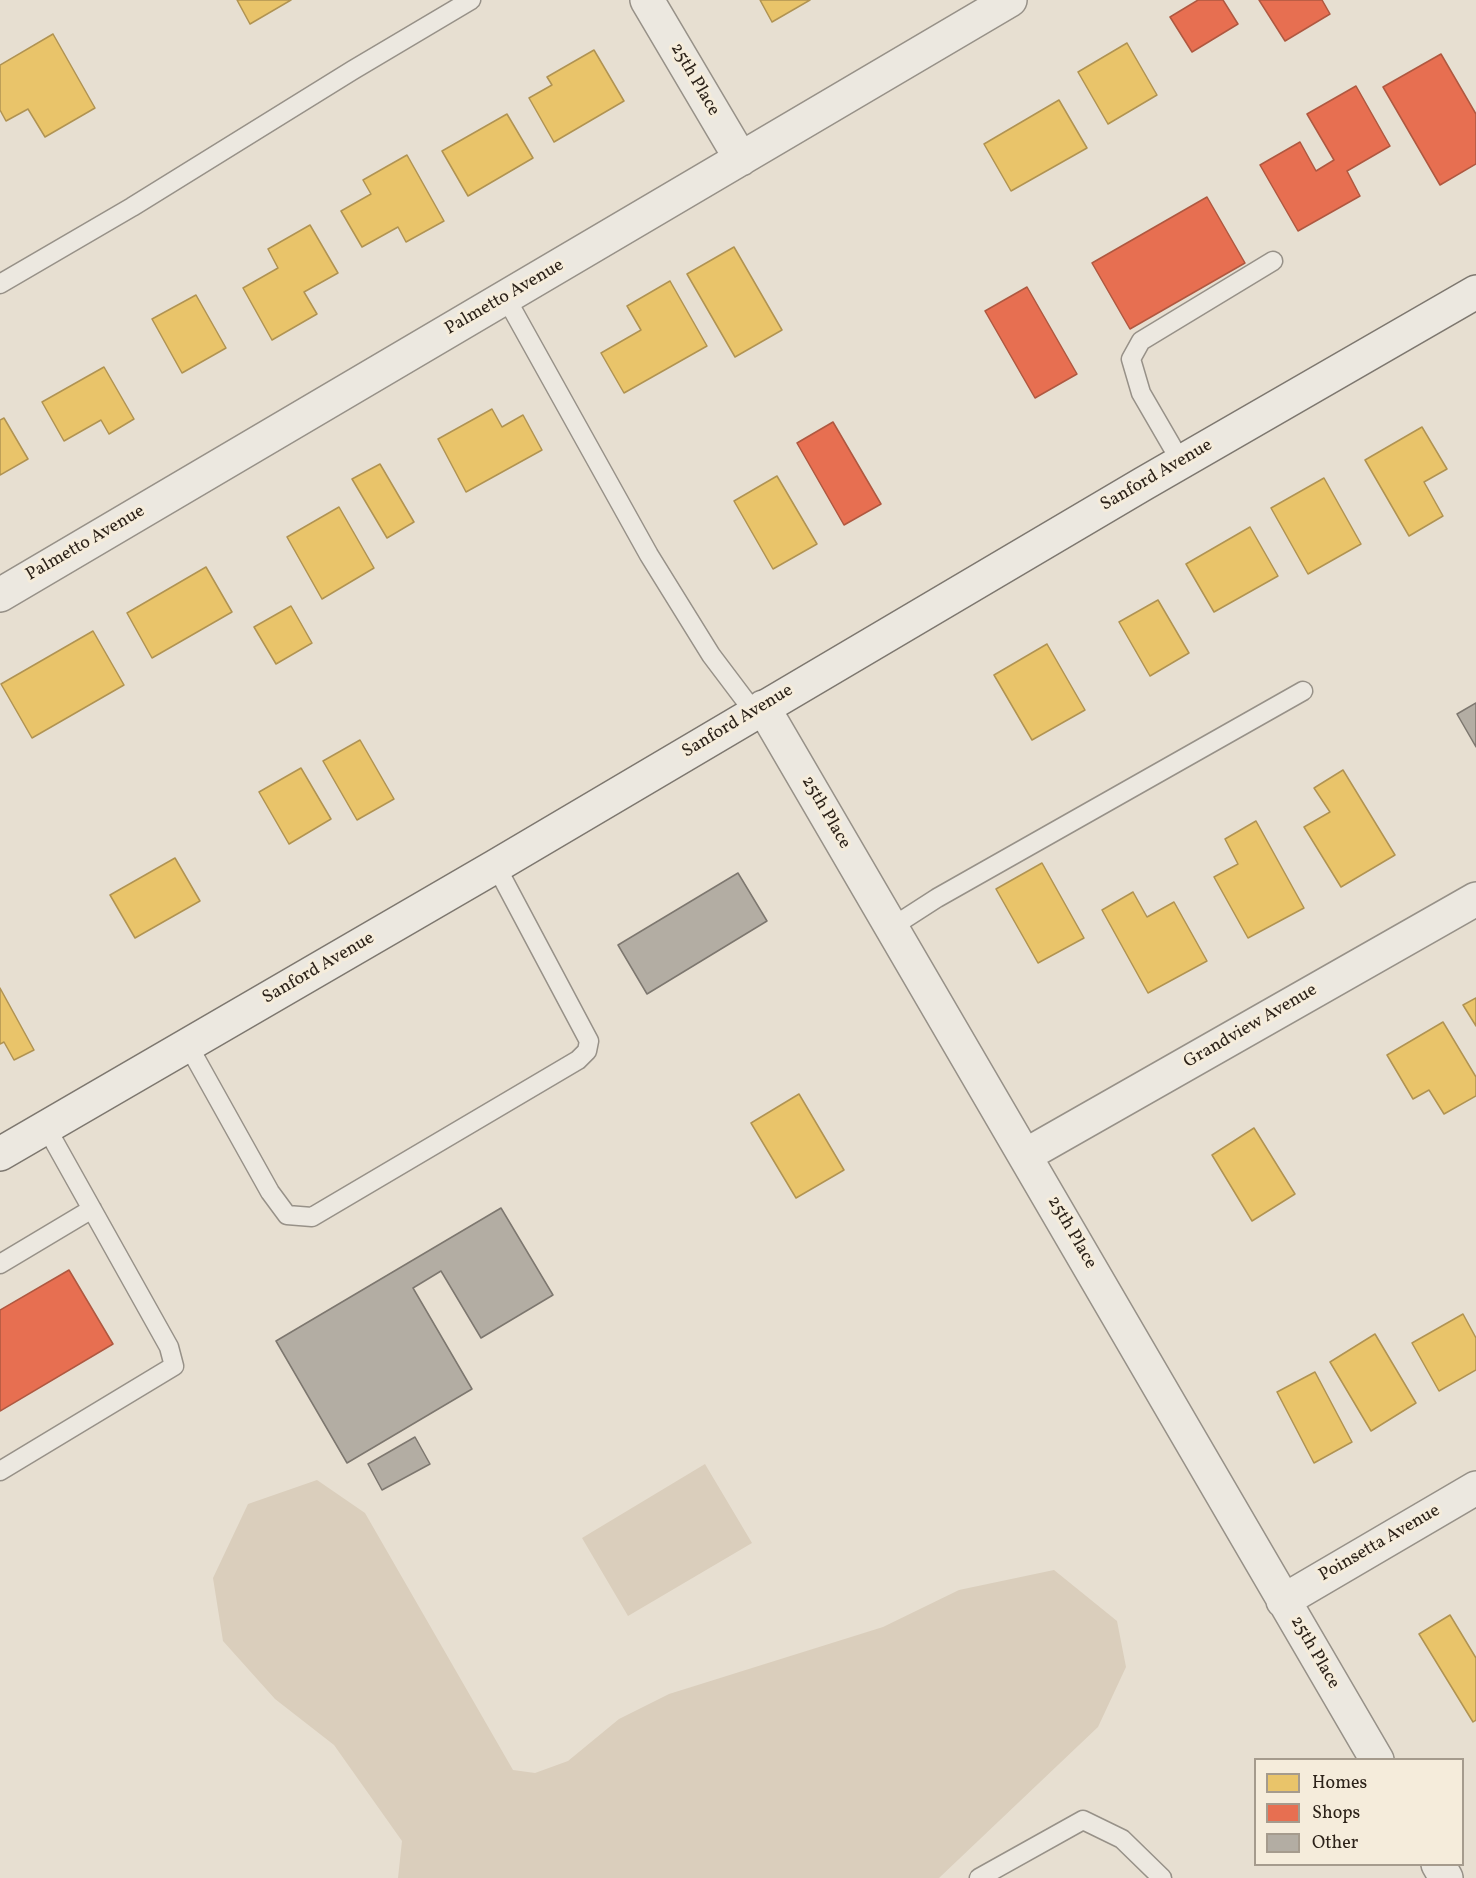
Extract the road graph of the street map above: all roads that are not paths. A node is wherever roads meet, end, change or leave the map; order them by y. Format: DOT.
graph roads {
  1 [pos="471,0"];
  2 [pos="647,0"];
  3 [pos="1010,0"];
  4 [pos="741,159"];
  5 [pos="1274,261"];
  6 [pos="0,284"];
  7 [pos="1476,292"];
  8 [pos="506,298"];
  9 [pos="1181,462"];
  10 [pos="0,595"];
  11 [pos="1303,691"];
  12 [pos="758,709"];
  13 [pos="496,866"];
  14 [pos="1476,899"];
  15 [pos="892,927"];
  16 [pos="188,1045"];
  17 [pos="46,1127"];
  18 [pos="0,1154"];
  19 [pos="1026,1155"];
  20 [pos="92,1209"];
  21 [pos="0,1264"];
  22 [pos="0,1471"];
  23 [pos="1476,1488"];
  24 [pos="1283,1601"];
  25 [pos="1376,1758"];
  26 [pos="979,1878"];
  27 [pos="1162,1878"];
  1 -- 6 [label="lane"];
  2 -- 4 [label="street, 25th Place"];
  3 -- 4 [label="street, Palmetto Avenue"];
  4 -- 8 [label="street, Palmetto Avenue"];
  5 -- 9 [label="lane"];
  7 -- 9 [label="street, Sanford Avenue"];
  8 -- 10 [label="street, Palmetto Avenue"];
  8 -- 12 [label="lane"];
  9 -- 12 [label="street, Sanford Avenue"];
  11 -- 15 [label="lane"];
  12 -- 13 [label="street, Sanford Avenue"];
  12 -- 15 [label="street, 25th Place"];
  13 -- 16 [label="street, Sanford Avenue"];
  13 -- 16 [label="lane"];
  14 -- 19 [label="street, Grandview Avenue"];
  15 -- 19 [label="street, 25th Place"];
  16 -- 17 [label="street, Sanford Avenue"];
  17 -- 18 [label="street, Sanford Avenue"];
  17 -- 20 [label="lane"];
  19 -- 24 [label="street, 25th Place"];
  20 -- 21 [label="lane"];
  20 -- 22 [label="lane"];
  23 -- 24 [label="street, Poinsetta Avenue"];
  24 -- 25 [label="street, 25th Place"];
  26 -- 27 [label="lane"];
}
